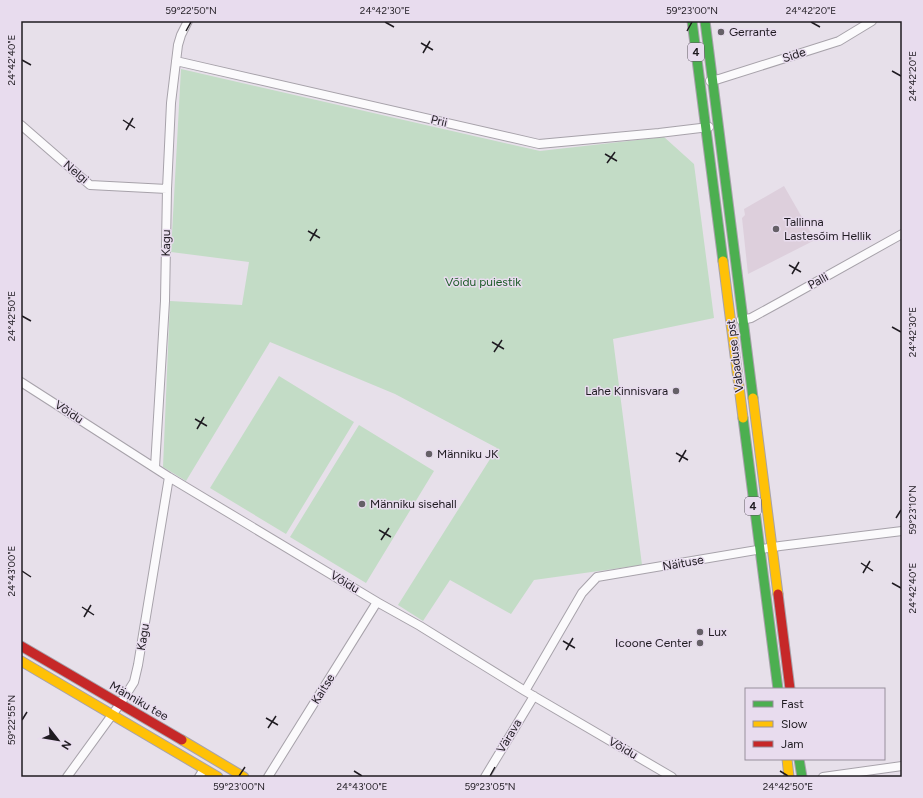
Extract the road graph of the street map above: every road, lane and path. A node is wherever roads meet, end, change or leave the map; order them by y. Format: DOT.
graph roads {
  1 [pos="188,21"];
  2 [pos="692,21"];
  3 [pos="704,21"];
  4 [pos="872,21"];
  5 [pos="176,61"];
  6 [pos="712,80"];
  7 [pos="700,82"];
  8 [pos="21,125"];
  9 [pos="718,126"];
  10 [pos="706,127"];
  11 [pos="167,190"];
  12 [pos="902,234"];
  13 [pos="743,320"];
  14 [pos="730,322"];
  15 [pos="21,382"];
  16 [pos="155,468"];
  17 [pos="169,477"];
  18 [pos="902,531"];
  19 [pos="772,547"];
  20 [pos="759,549"];
  21 [pos="377,602"];
  22 [pos="21,646"];
  23 [pos="21,661"];
  24 [pos="778,688"];
  25 [pos="790,688"];
  26 [pos="525,691"];
  27 [pos="534,696"];
  28 [pos="120,704"];
  29 [pos="113,715"];
  30 [pos="787,760"];
  31 [pos="799,760"];
  32 [pos="902,766"];
  33 [pos="201,773"];
  34 [pos="67,777"];
  35 [pos="218,777"];
  36 [pos="244,777"];
  37 [pos="268,777"];
  38 [pos="485,777"];
  39 [pos="672,777"];
  40 [pos="789,777"];
  41 [pos="802,777"];
  42 [pos="823,777"];
  1 -- 5 [label="street, Kagu"];
  2 -- 7 [label="main road, Vabaduse pst / 4"];
  3 -- 6 [label="main road, Vabaduse pst / 4"];
  4 -- 6 [label="street, Side"];
  5 -- 10 [label="street, Prii"];
  5 -- 11 [label="street, Kagu"];
  6 -- 7 [label="street, Side"];
  6 -- 9 [label="main road, Vabaduse pst / 4"];
  7 -- 10 [label="main road, Vabaduse pst / 4"];
  8 -- 11 [label="street, Nelgi"];
  9 -- 10 [label="street, Prii"];
  9 -- 13 [label="main road, Vabaduse pst / 4"];
  10 -- 14 [label="main road, Vabaduse pst / 4"];
  11 -- 16 [label="street, Kagu"];
  12 -- 13 [label="street, Palli"];
  13 -- 14 [label="street, Palli"];
  13 -- 19 [label="main road, Vabaduse pst / 4"];
  14 -- 20 [label="main road, Vabaduse pst / 4"];
  15 -- 16 [label="street, Võidu"];
  16 -- 17 [label="street, Võidu"];
  17 -- 21 [label="street, Võidu"];
  17 -- 28 [label="street, Kagu"];
  18 -- 19 [label="street, Näituse"];
  19 -- 20 [label="street, Näituse"];
  19 -- 25 [label="main road, Vabaduse pst / 4"];
  20 -- 24 [label="main road, Vabaduse pst / 4"];
  20 -- 26 [label="street, Näituse"];
  21 -- 26 [label="street, Võidu"];
  21 -- 37 [label="street, Kaitse"];
  22 -- 28 [label="main road, Männiku tee"];
  23 -- 29 [label="main road, Männiku tee"];
  26 -- 27 [label="street, Võidu"];
  27 -- 38 [label="street, Värava"];
  27 -- 39 [label="street, Võidu"];
  28 -- 29 [label="street, Kagu"];
  28 -- 36 [label="main road, Männiku tee"];
  29 -- 33 [label="main road, Männiku tee"];
  29 -- 34 [label="street, Kagu"];
  30 -- 40 [label="main road"];
  31 -- 41 [label="main road"];
  32 -- 42 [label="street"];
  33 -- 35 [label="main road, Männiku tee"];
}
